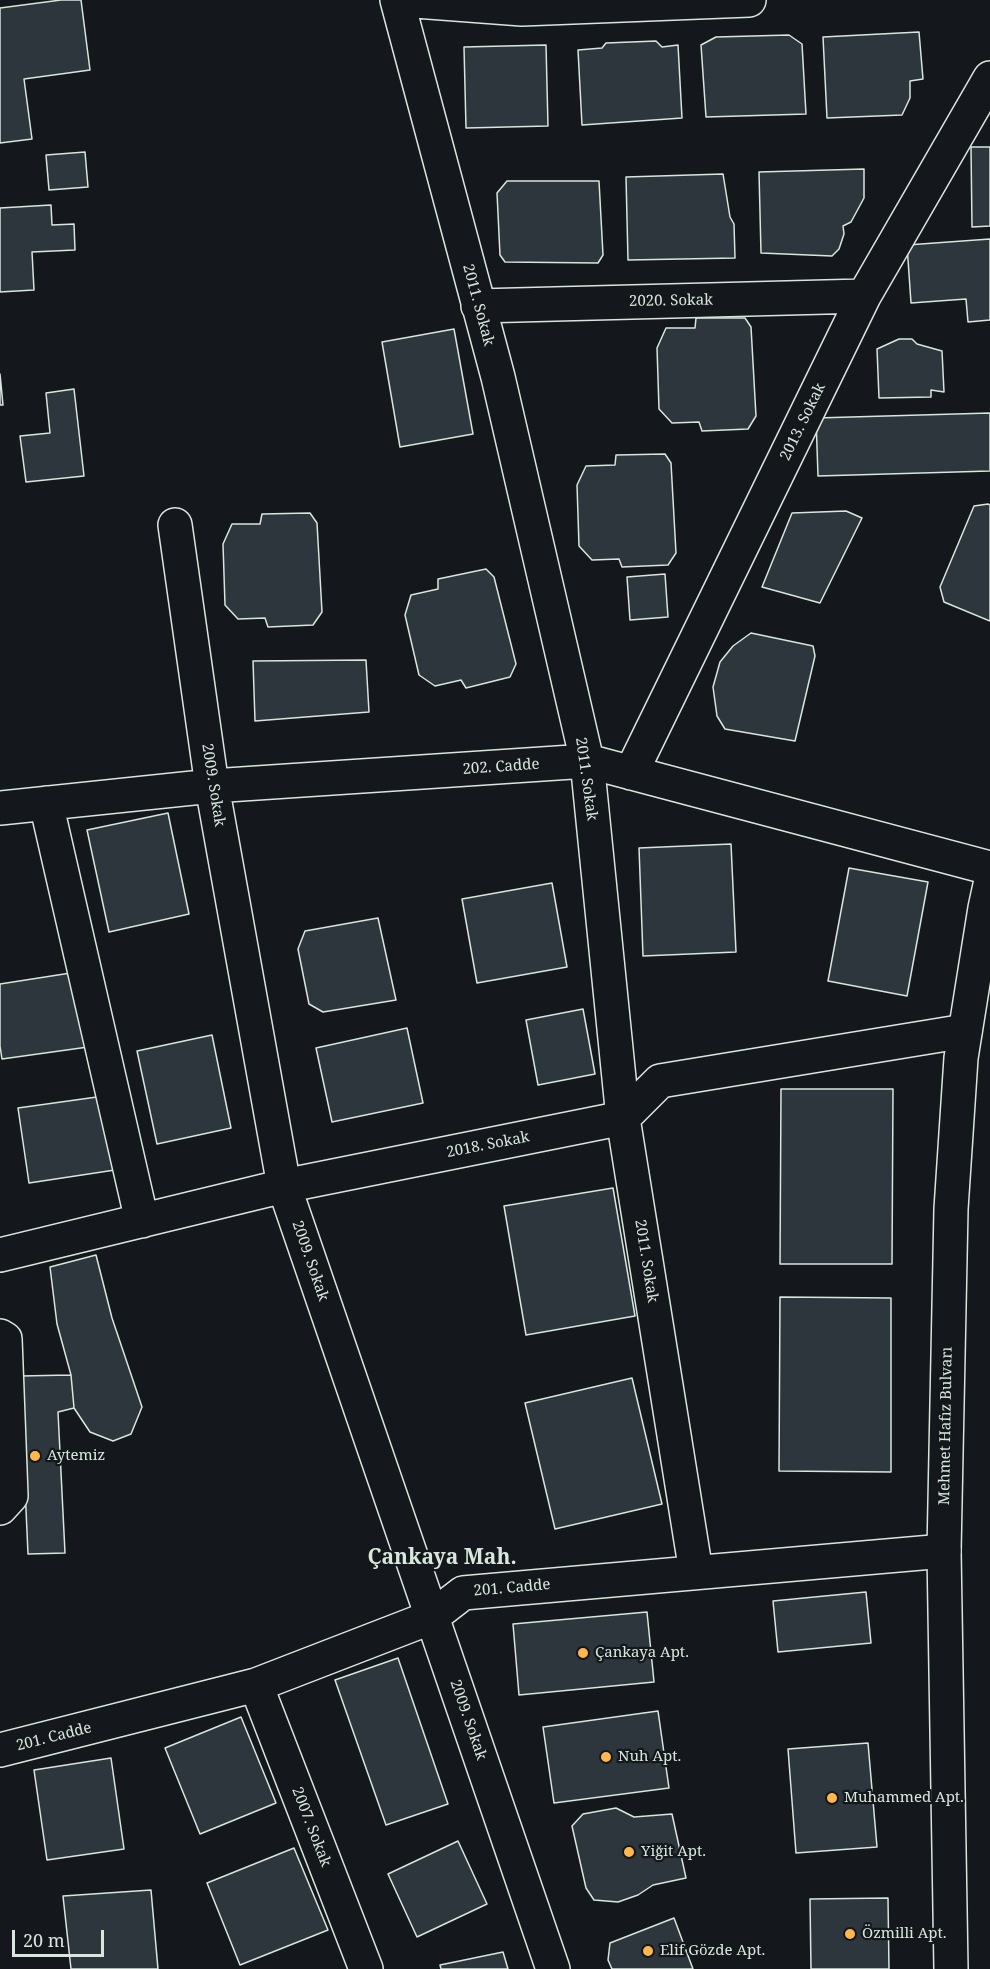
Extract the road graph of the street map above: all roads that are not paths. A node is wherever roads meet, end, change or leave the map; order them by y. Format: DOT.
graph roads {
  1 [pos="397,0"];
  2 [pos="402,0"];
  3 [pos="749,0"];
  4 [pos="521,5"];
  5 [pos="990,78"];
  6 [pos="864,296"];
  7 [pos="477,306"];
  8 [pos="175,525"];
  9 [pos="587,761"];
  10 [pos="631,774"];
  11 [pos="212,786"];
  12 [pos="46,803"];
  13 [pos="0,808"];
  14 [pos="990,868"];
  15 [pos="990,885"];
  16 [pos="965,1031"];
  17 [pos="623,1118"];
  18 [pos="284,1186"];
  19 [pos="142,1221"];
  20 [pos="0,1255"];
  21 [pos="0,1336"];
  22 [pos="0,1508"];
  23 [pos="944,1551"];
  24 [pos="696,1572"];
  25 [pos="432,1617"];
  26 [pos="256,1685"];
  27 [pos="0,1750"];
  28 [pos="366,1969"];
  29 [pos="553,1969"];
  30 [pos="951,1969"];
  1 -- 7 [label="street, 2011. Sokak"];
  2 -- 4 [label="street"];
  3 -- 4 [label="street"];
  5 -- 6 [label="street, 2013. Sokak"];
  6 -- 7 [label="street, 2020. Sokak"];
  6 -- 10 [label="street, 2013. Sokak"];
  7 -- 9 [label="street, 2011. Sokak"];
  8 -- 11 [label="street, 2009. Sokak"];
  9 -- 10 [label="street, 202. Cadde"];
  9 -- 11 [label="street, 202. Cadde"];
  9 -- 17 [label="street, 2011. Sokak"];
  10 -- 14 [label="street, 202. Cadde"];
  11 -- 12 [label="street, 202. Cadde"];
  11 -- 18 [label="street, 2009. Sokak"];
  12 -- 13 [label="street, 202. Cadde"];
  12 -- 19 [label="street"];
  15 -- 16 [label="street, Mehmet Hafız Bulvarı"];
  16 -- 17 [label="street"];
  16 -- 23 [label="street, Mehmet Hafız Bulvarı"];
  17 -- 18 [label="street, 2018. Sokak"];
  17 -- 24 [label="street, 2011. Sokak"];
  18 -- 19 [label="street, 2018. Sokak"];
  18 -- 25 [label="street, 2009. Sokak"];
  19 -- 20 [label="street, 2018. Sokak"];
  21 -- 22 [label="street"];
  23 -- 24 [label="street, 201. Cadde"];
  23 -- 30 [label="street, Mehmet Hafız Bulvarı"];
  24 -- 25 [label="street, 201. Cadde"];
  25 -- 26 [label="street, 201. Cadde"];
  25 -- 29 [label="street, 2009. Sokak"];
  26 -- 27 [label="street, 201. Cadde"];
  26 -- 28 [label="street, 2007. Sokak"];
}
